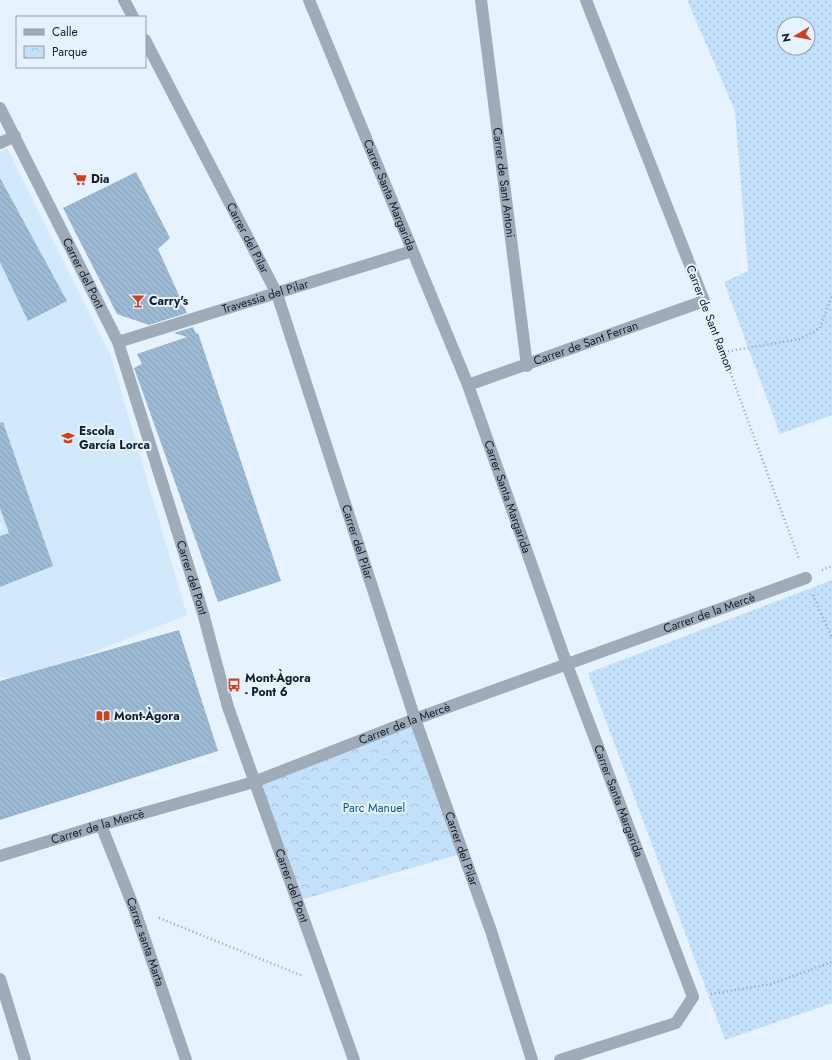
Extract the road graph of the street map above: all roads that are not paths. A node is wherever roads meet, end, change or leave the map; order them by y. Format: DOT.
graph roads {
  1 [pos="124,0"];
  2 [pos="309,0"];
  3 [pos="481,0"];
  4 [pos="586,0"];
  5 [pos="132,16"];
  6 [pos="146,42"];
  7 [pos="0,108"];
  8 [pos="15,136"];
  9 [pos="0,143"];
  10 [pos="412,250"];
  11 [pos="277,294"];
  12 [pos="704,301"];
  13 [pos="118,342"];
  14 [pos="527,366"];
  15 [pos="468,385"];
  16 [pos="806,578"];
  17 [pos="567,665"];
  18 [pos="415,719"];
  19 [pos="254,782"];
  20 [pos="101,825"];
  21 [pos="0,856"];
  22 [pos="0,979"];
  23 [pos="24,1060"];
  24 [pos="186,1060"];
  25 [pos="354,1060"];
  26 [pos="532,1060"];
  27 [pos="560,1060"];
  1 -- 5 [label="street"];
  2 -- 10 [label="street, Carrer Santa Margarida"];
  3 -- 14 [label="street, Carrer de Sant Antoni"];
  4 -- 12 [label="street, Carrer de Sant Ramon"];
  6 -- 11 [label="street, Carrer del Pilar"];
  7 -- 8 [label="street, Carrer del Pont"];
  8 -- 9 [label="street"];
  8 -- 13 [label="street, Carrer del Pont"];
  10 -- 11 [label="street, Travessia del Pilar"];
  10 -- 15 [label="street, Carrer Santa Margarida"];
  11 -- 13 [label="street, Travessia del Pilar"];
  11 -- 18 [label="street, Carrer del Pilar"];
  12 -- 14 [label="street, Carrer de Sant Ferran"];
  13 -- 19 [label="street, Carrer del Pont"];
  14 -- 15 [label="street, Carrer de Sant Ferran"];
  15 -- 17 [label="street, Carrer Santa Margarida"];
  16 -- 17 [label="street, Carrer de la Mercè"];
  17 -- 18 [label="street, Carrer de la Mercè"];
  17 -- 27 [label="street, Carrer Santa Margarida"];
  18 -- 19 [label="street, Carrer de la Mercè"];
  18 -- 26 [label="street, Carrer del Pilar"];
  19 -- 20 [label="street, Carrer de la Mercè"];
  19 -- 25 [label="street, Carrer del Pont"];
  20 -- 21 [label="street, Carrer de la Mercè"];
  20 -- 24 [label="street, Carrer santa Marta"];
  22 -- 23 [label="street"];
}
